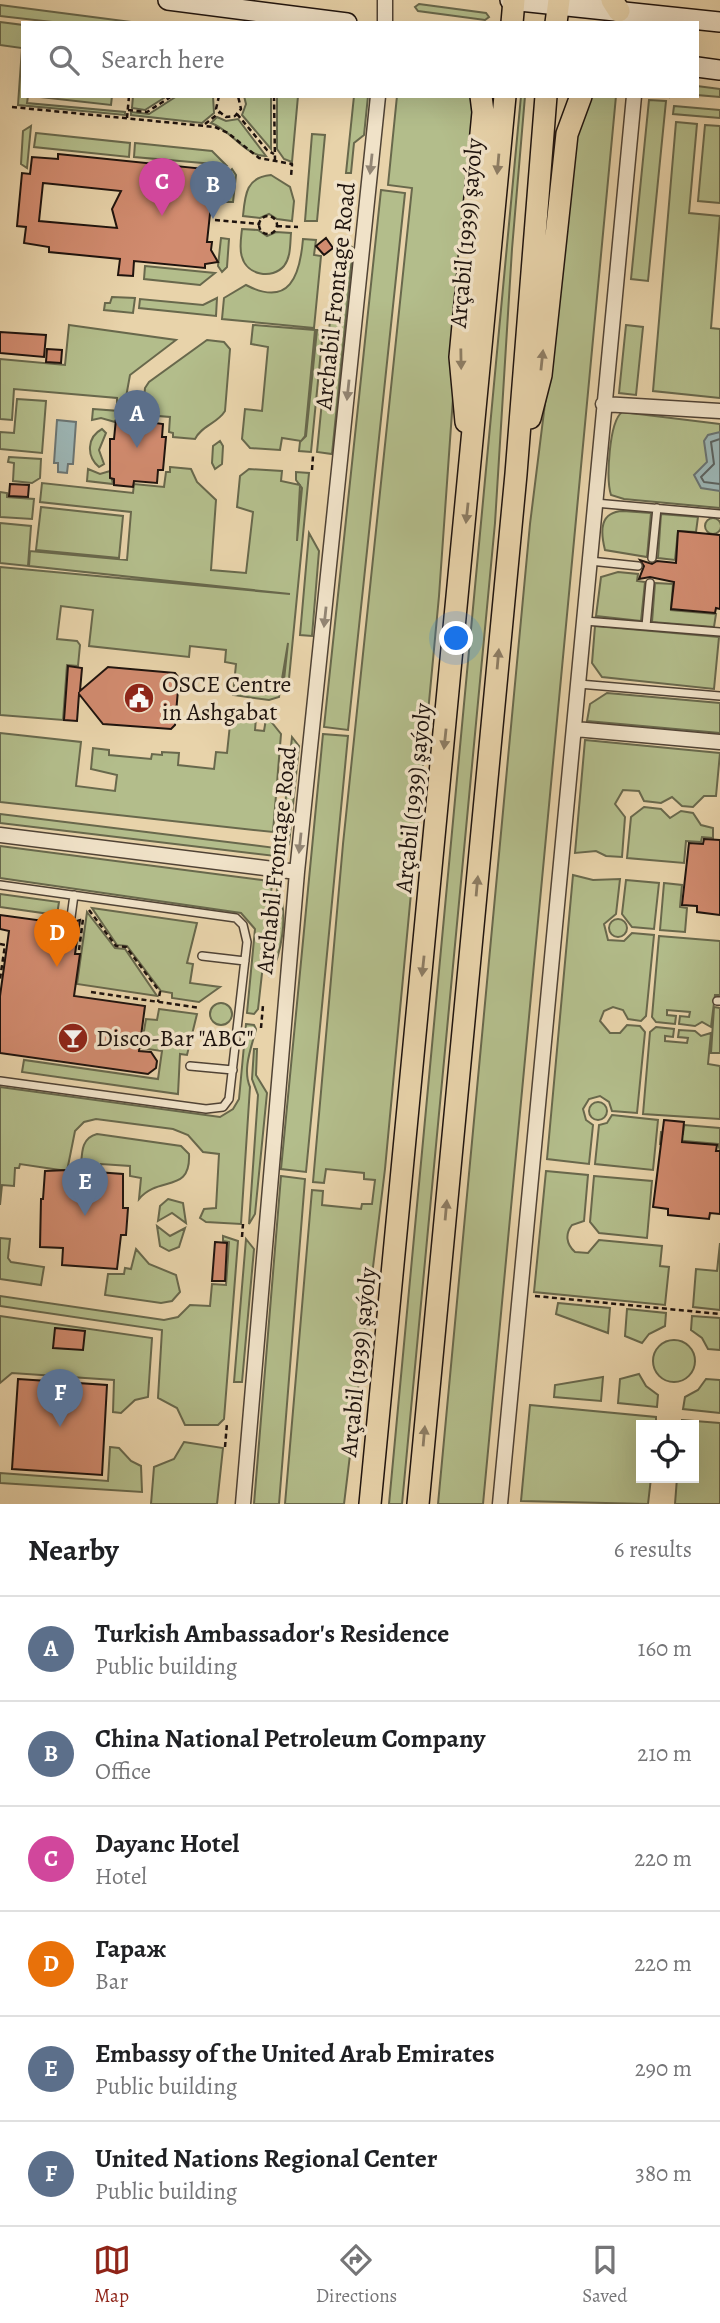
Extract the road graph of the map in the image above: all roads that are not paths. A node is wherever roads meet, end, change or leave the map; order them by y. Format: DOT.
graph roads {
  1 [pos="168,0"];
  2 [pos="385,0"];
  3 [pos="513,0"];
  4 [pos="616,5"];
  5 [pos="558,9"];
  6 [pos="641,12"];
  7 [pos="332,21"];
  8 [pos="385,21"];
  9 [pos="512,21"];
  10 [pos="720,22"];
  11 [pos="699,67"];
  12 [pos="720,70"];
  13 [pos="378,98"];
  14 [pos="481,98"];
  15 [pos="505,98"];
  16 [pos="547,98"];
  17 [pos="580,98"];
  18 [pos="634,98"];
  19 [pos="603,404"];
  20 [pos="720,411"];
  21 [pos="516,474"];
  22 [pos="471,478"];
  23 [pos="594,503"];
  24 [pos="657,508"];
  25 [pos="720,514"];
  26 [pos="652,558"];
  27 [pos="589,561"];
  28 [pos="638,566"];
  29 [pos="650,583"];
  30 [pos="584,621"];
  31 [pos="646,626"];
  32 [pos="720,632"];
  33 [pos="579,684"];
  34 [pos="720,696"];
  35 [pos="575,729"];
  36 [pos="720,742"];
  37 [pos="0,835"];
  38 [pos="297,872"];
  39 [pos="0,885"];
  40 [pos="74,895"];
  41 [pos="71,916"];
  42 [pos="202,956"];
  43 [pos="245,961"];
  44 [pos="190,1066"];
  45 [pos="233,1070"];
  46 [pos="0,1080"];
  47 [pos="243,1504"];
  48 [pos="370,1504"];
  49 [pos="418,1504"];
  50 [pos="500,1504"];
  1 -- 7 [label="main road"];
  2 -- 8 [label="street"];
  3 -- 5 [label="main road"];
  3 -- 9 [label="main road"];
  4 -- 5 [label="main road"];
  4 -- 6 [label="main road"];
  6 -- 10 [label="main road"];
  11 -- 12 [label="main road"];
  13 -- 38 [label="street, Archabil Frontage Road, one-way"];
  14 -- 22 [label="main road, one-way"];
  15 -- 22 [label="main road, Arçabil (1939) şaýoly, one-way"];
  16 -- 21 [label="main road"];
  21 -- 17 [label="main road, one-way"];
  18 -- 19 [label="street"];
  19 -- 20 [label="street"];
  19 -- 23 [label="street"];
  49 -- 21 [label="main road, one-way"];
  22 -- 48 [label="main road, Arçabil (1939) şaýoly, one-way"];
  23 -- 24 [label="lane"];
  23 -- 27 [label="street"];
  24 -- 25 [label="lane"];
  24 -- 26 [label="lane"];
  27 -- 28 [label="lane"];
  27 -- 30 [label="street"];
  29 -- 31 [label="lane"];
  30 -- 31 [label="lane"];
  30 -- 33 [label="street"];
  31 -- 32 [label="lane"];
  33 -- 34 [label="lane"];
  33 -- 35 [label="street"];
  35 -- 36 [label="street"];
  35 -- 50 [label="street"];
  37 -- 38 [label="street"];
  38 -- 47 [label="street, Archabil Frontage Road"];
  39 -- 40 [label="lane"];
  40 -- 41 [label="lane"];
  40 -- 43 [label="lane"];
  42 -- 43 [label="lane"];
  43 -- 45 [label="lane"];
  44 -- 45 [label="lane"];
  45 -- 46 [label="lane"];
}
